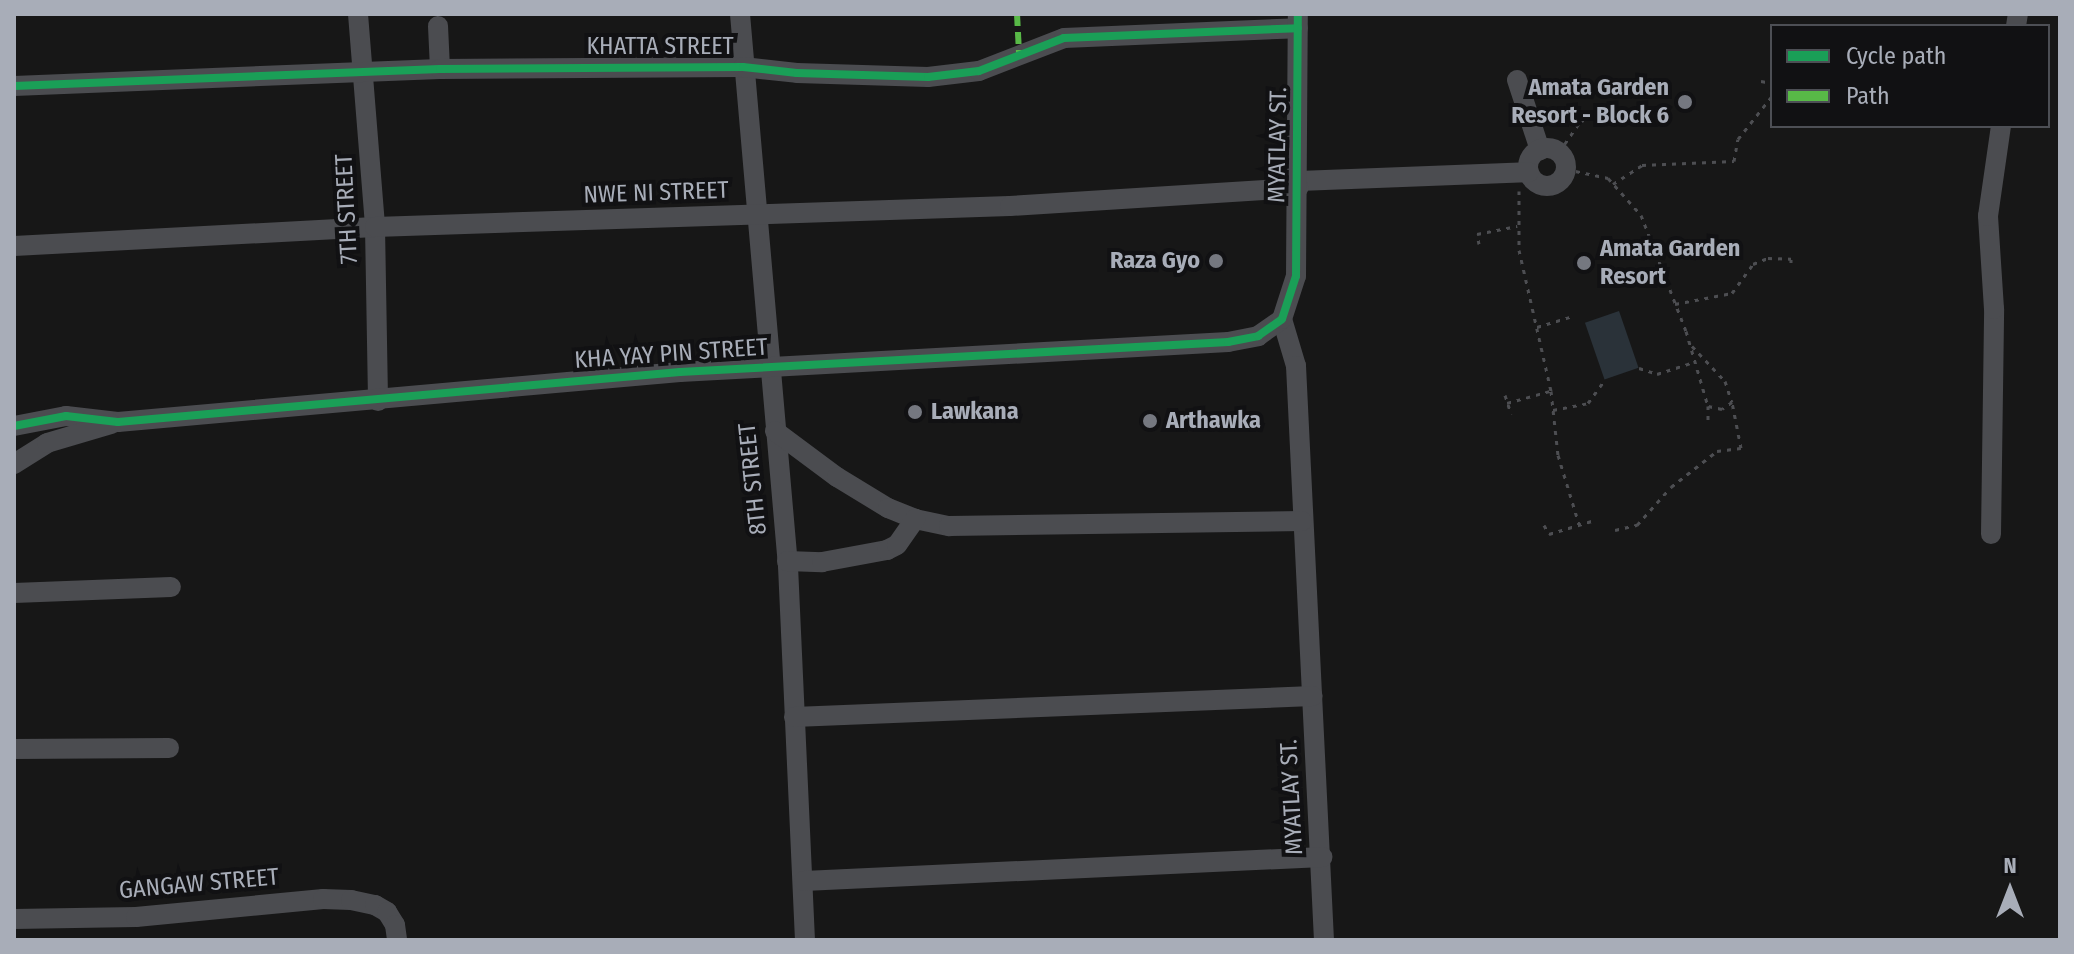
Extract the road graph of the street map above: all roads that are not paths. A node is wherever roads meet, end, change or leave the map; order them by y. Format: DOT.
graph roads {
  1 [pos="358,14"];
  2 [pos="740,14"];
  3 [pos="1298,21"];
  4 [pos="438,26"];
  5 [pos="743,67"];
  6 [pos="440,69"];
  7 [pos="364,73"];
  8 [pos="1517,80"];
  9 [pos="14,86"];
  10 [pos="2001,128"];
  11 [pos="1555,157"];
  12 [pos="1524,172"];
  13 [pos="1298,184"];
  14 [pos="760,217"];
  15 [pos="375,227"];
  16 [pos="14,246"];
  17 [pos="1282,319"];
  18 [pos="768,366"];
  19 [pos="378,401"];
  20 [pos="118,422"];
  21 [pos="14,426"];
  22 [pos="775,431"];
  23 [pos="14,464"];
  24 [pos="915,519"];
  25 [pos="1302,521"];
  26 [pos="1991,534"];
  27 [pos="787,561"];
  28 [pos="171,587"];
  29 [pos="14,593"];
  30 [pos="1313,696"];
  31 [pos="794,717"];
  32 [pos="169,748"];
  33 [pos="14,749"];
  34 [pos="1322,857"];
  35 [pos="804,881"];
  36 [pos="14,919"];
  37 [pos="397,940"];
  38 [pos="805,940"];
  39 [pos="1324,940"];
  1 -- 7 [label="street, 7TH STREET"];
  2 -- 5 [label="street, 8TH STREET"];
  3 -- 5 [label="street, KHATTA STREET"];
  3 -- 13 [label="street, MYATLAY ST."];
  4 -- 6 [label="street"];
  5 -- 6 [label="street, KHATTA STREET"];
  5 -- 14 [label="street, 8TH STREET"];
  6 -- 7 [label="street, KHATTA STREET"];
  7 -- 9 [label="street, KHATTA STREET"];
  7 -- 15 [label="street, 7TH STREET"];
  8 -- 11 [label="street"];
  10 -- 26 [label="street"];
  11 -- 12 [label="street"];
  11 -- 12 [label="street, NWE NI STREET"];
  12 -- 13 [label="street, NWE NI STREET"];
  13 -- 14 [label="street, NWE NI STREET"];
  13 -- 17 [label="street, MYATLAY ST."];
  14 -- 15 [label="street, NWE NI STREET"];
  14 -- 18 [label="street, 8TH STREET"];
  15 -- 16 [label="street, NWE NI STREET"];
  15 -- 19 [label="street, 7TH STREET"];
  17 -- 18 [label="street, KHA YAY PIN STREET"];
  17 -- 25 [label="street, MYATLAY ST."];
  18 -- 19 [label="street, KHA YAY PIN STREET"];
  18 -- 22 [label="street, 8TH STREET"];
  19 -- 20 [label="street, KHA YAY PIN STREET"];
  20 -- 21 [label="street, KHA YAY PIN STREET"];
  20 -- 23 [label="street"];
  22 -- 24 [label="street"];
  22 -- 27 [label="street, 8TH STREET"];
  24 -- 25 [label="street"];
  24 -- 27 [label="street"];
  25 -- 30 [label="street, MYATLAY ST."];
  27 -- 31 [label="street, 8TH STREET"];
  28 -- 29 [label="street"];
  30 -- 31 [label="street"];
  30 -- 34 [label="street, MYATLAY ST."];
  31 -- 35 [label="street, 8TH STREET"];
  32 -- 33 [label="street"];
  34 -- 35 [label="street"];
  34 -- 39 [label="street, MYATLAY ST."];
  35 -- 38 [label="street, 8TH STREET"];
  36 -- 37 [label="street, GANGAW STREET"];
}
